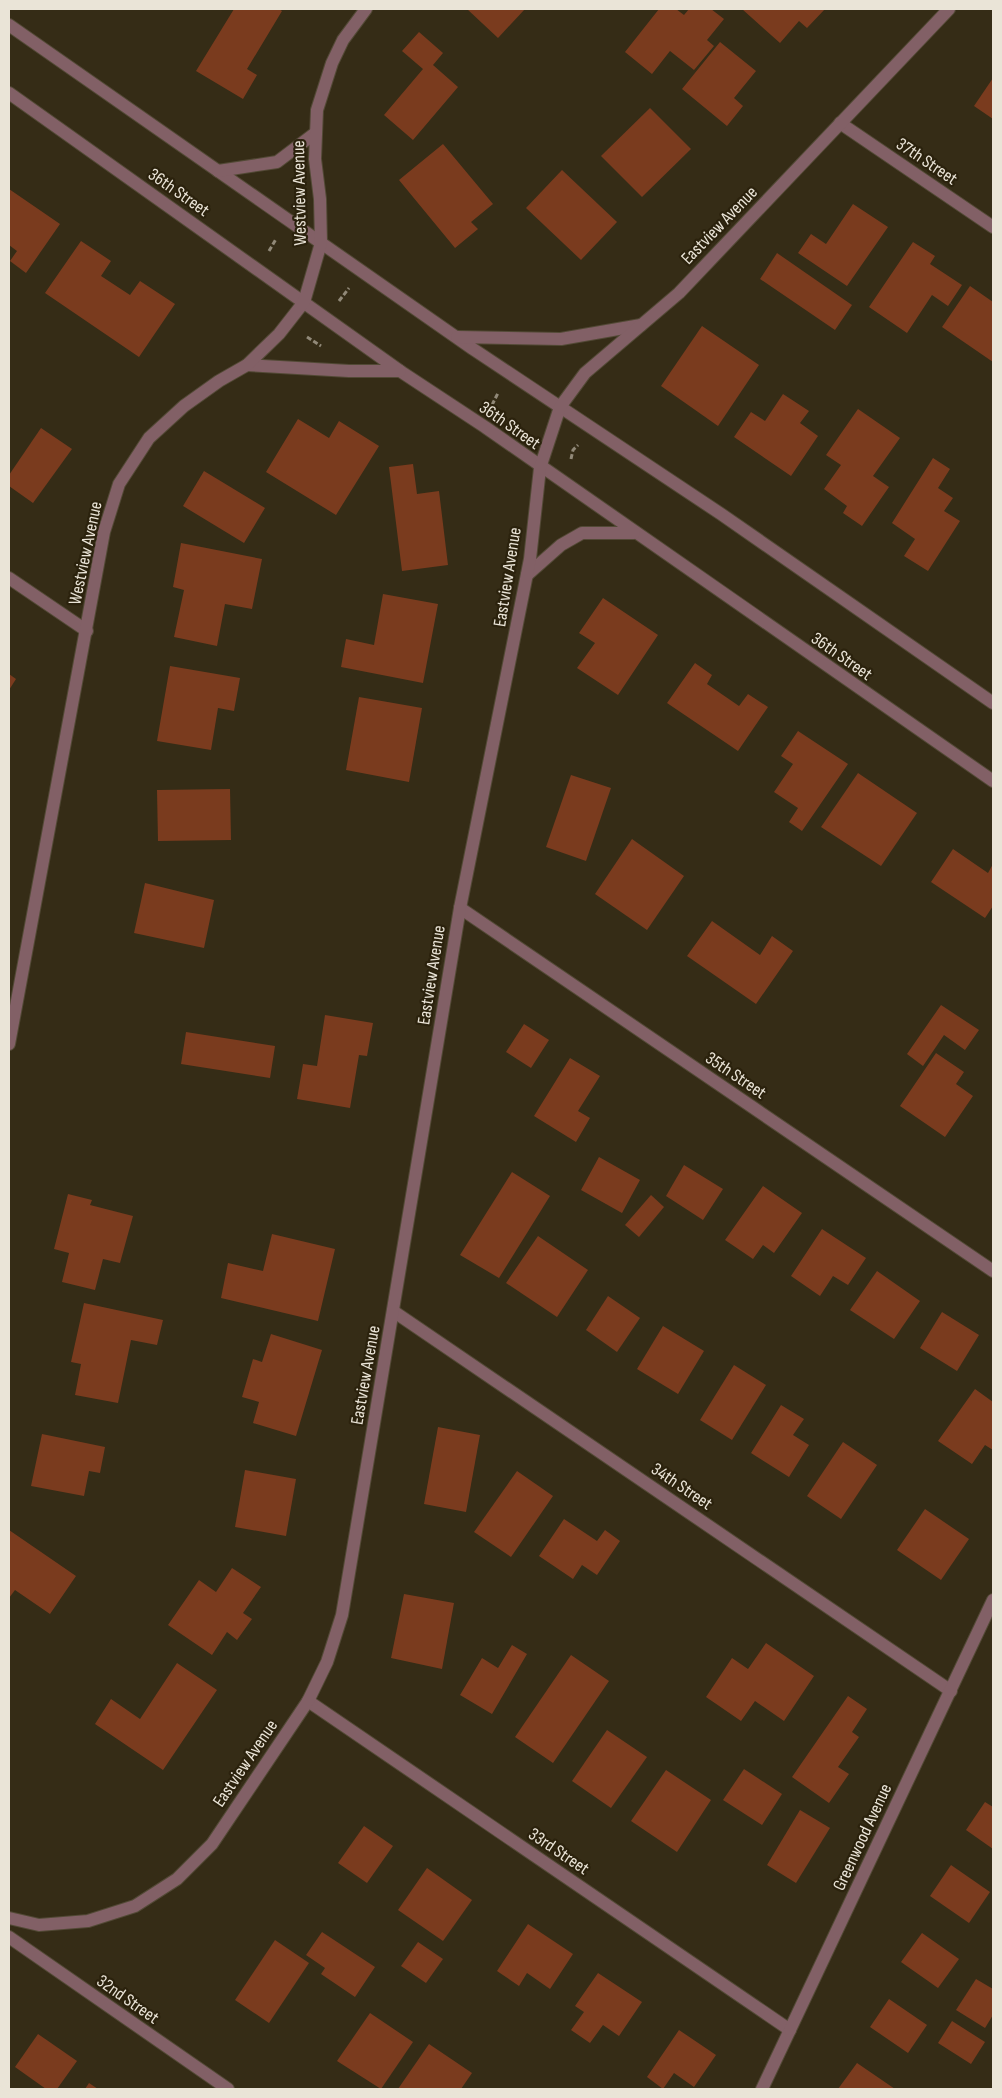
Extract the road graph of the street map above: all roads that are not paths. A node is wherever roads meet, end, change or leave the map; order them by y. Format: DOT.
graph roads {
  1 [pos="366,9"];
  2 [pos="949,9"];
  3 [pos="9,25"];
  4 [pos="9,93"];
  5 [pos="840,123"];
  6 [pos="314,134"];
  7 [pos="218,171"];
  8 [pos="993,227"];
  9 [pos="321,243"];
  10 [pos="304,302"];
  11 [pos="641,325"];
  12 [pos="457,338"];
  13 [pos="247,365"];
  14 [pos="400,370"];
  15 [pos="560,407"];
  16 [pos="540,468"];
  17 [pos="634,533"];
  18 [pos="527,575"];
  19 [pos="9,578"];
  20 [pos="87,631"];
  21 [pos="993,703"];
  22 [pos="993,782"];
  23 [pos="460,908"];
  24 [pos="9,1044"];
  25 [pos="993,1271"];
  26 [pos="393,1311"];
  27 [pos="993,1600"];
  28 [pos="950,1691"];
  29 [pos="308,1701"];
  30 [pos="9,1918"];
  31 [pos="9,1937"];
  32 [pos="790,2030"];
  33 [pos="228,2089"];
  34 [pos="762,2089"];
  1 -- 6 [label="street, Westview Avenue"];
  2 -- 5 [label="street, Eastview Avenue"];
  3 -- 7 [label="street"];
  4 -- 10 [label="street, 36th Street"];
  5 -- 8 [label="street, 37th Street"];
  5 -- 11 [label="street, Eastview Avenue"];
  6 -- 7 [label="street"];
  6 -- 9 [label="street, Westview Avenue"];
  7 -- 9 [label="street"];
  9 -- 10 [label="street, Westview Avenue"];
  9 -- 12 [label="street"];
  10 -- 13 [label="street, Westview Avenue"];
  10 -- 14 [label="street, 36th Street"];
  11 -- 12 [label="street"];
  11 -- 15 [label="street, Eastview Avenue"];
  12 -- 15 [label="street"];
  13 -- 14 [label="street"];
  13 -- 20 [label="street, Westview Avenue"];
  14 -- 16 [label="street, 36th Street"];
  15 -- 16 [label="street, Eastview Avenue"];
  15 -- 21 [label="street"];
  16 -- 17 [label="street, 36th Street"];
  16 -- 18 [label="street, Eastview Avenue"];
  17 -- 18 [label="street"];
  17 -- 22 [label="street, 36th Street"];
  18 -- 23 [label="street, Eastview Avenue"];
  19 -- 20 [label="street"];
  20 -- 24 [label="street, Westview Avenue"];
  23 -- 25 [label="street, 35th Street"];
  23 -- 26 [label="street, Eastview Avenue"];
  26 -- 28 [label="street, 34th Street"];
  26 -- 29 [label="street, Eastview Avenue"];
  27 -- 28 [label="street, Greenwood Avenue"];
  28 -- 32 [label="street, Greenwood Avenue"];
  29 -- 30 [label="street, Eastview Avenue"];
  29 -- 32 [label="street, 33rd Street"];
  31 -- 33 [label="street, 32nd Street"];
  32 -- 34 [label="street, Greenwood Avenue"];
}
